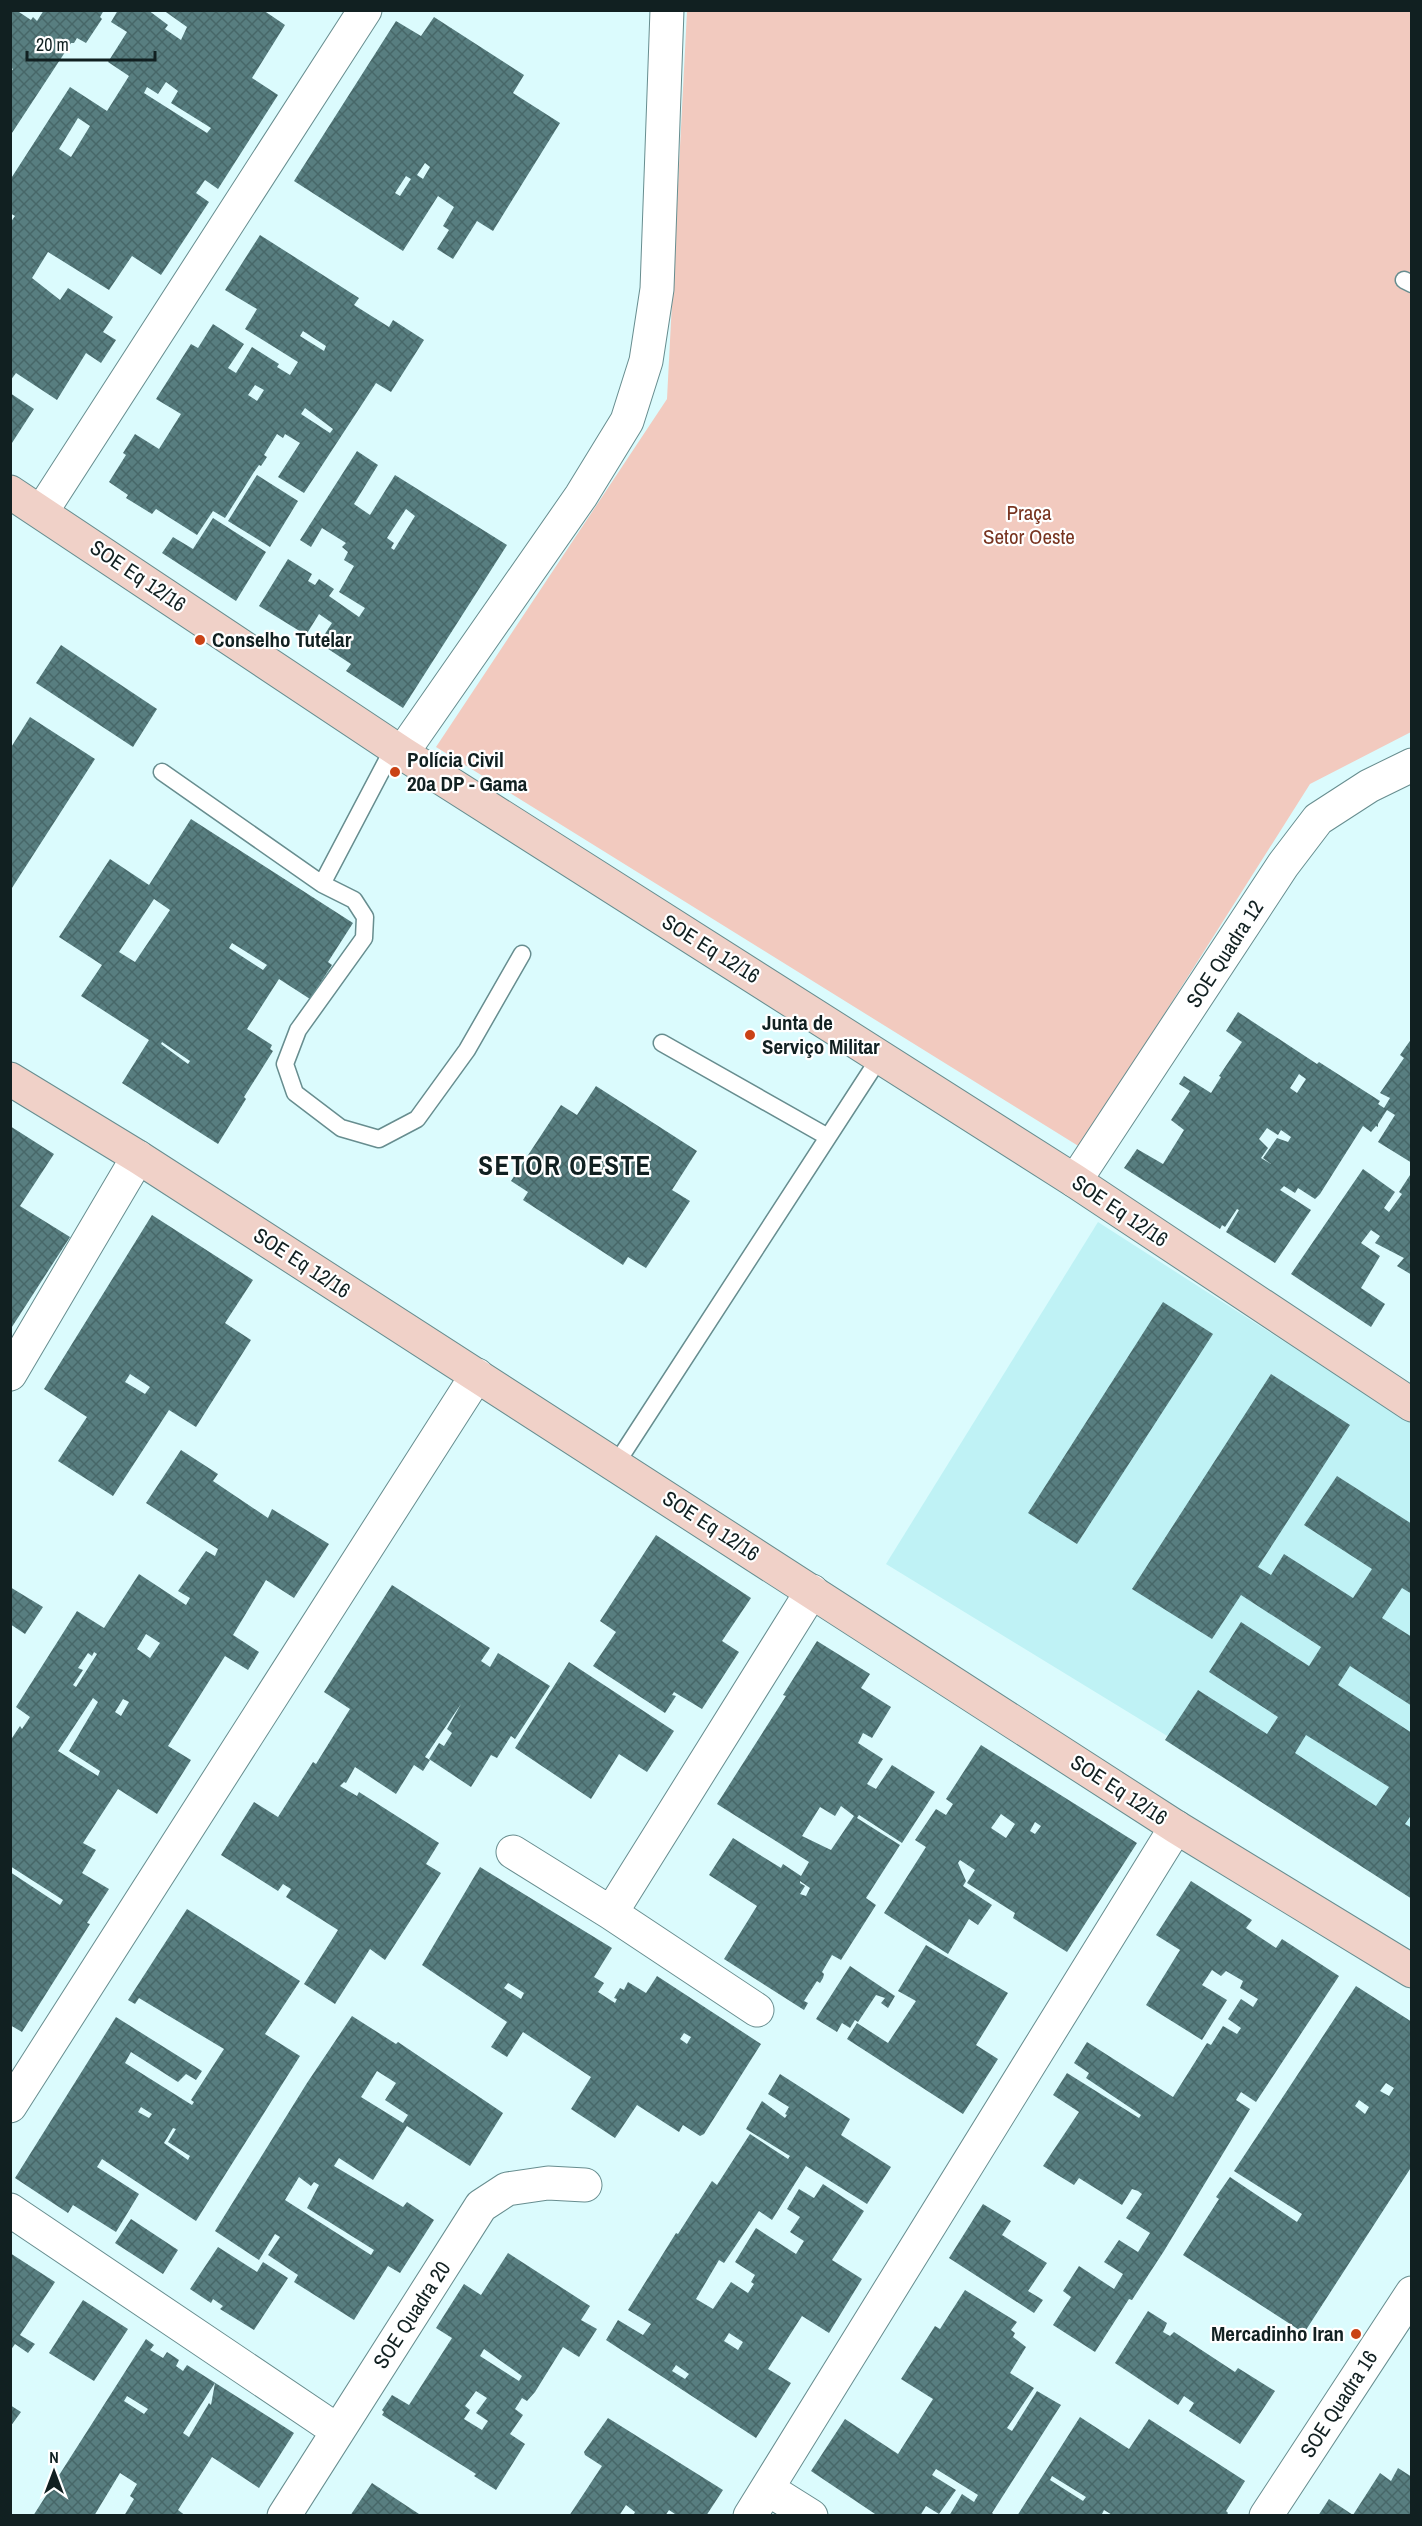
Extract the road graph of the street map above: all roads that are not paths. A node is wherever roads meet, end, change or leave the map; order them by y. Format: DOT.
graph roads {
  1 [pos="365,10"];
  2 [pos="667,10"];
  3 [pos="10,492"];
  4 [pos="42,511"];
  5 [pos="398,750"];
  6 [pos="1412,765"];
  7 [pos="162,772"];
  8 [pos="322,884"];
  9 [pos="522,954"];
  10 [pos="662,1043"];
  11 [pos="880,1057"];
  12 [pos="10,1079"];
  13 [pos="828,1137"];
  14 [pos="138,1157"];
  15 [pos="1075,1181"];
  16 [pos="10,1374"];
  17 [pos="477,1375"];
  18 [pos="1412,1405"];
  19 [pos="616,1464"];
  20 [pos="812,1591"];
  21 [pos="1176,1827"];
  22 [pos="513,1852"];
  23 [pos="611,1913"];
  24 [pos="1412,1971"];
  25 [pos="757,2010"];
  26 [pos="10,2106"];
  27 [pos="585,2185"];
  28 [pos="10,2210"];
  29 [pos="1412,2293"];
  30 [pos="338,2431"];
  31 [pos="759,2502"];
  32 [pos="284,2516"];
  33 [pos="811,2516"];
  34 [pos="1266,2516"];
  1 -- 4 [label="street"];
  2 -- 5 [label="street"];
  3 -- 4 [label="street, SOE Eq 12/16"];
  4 -- 5 [label="street, SOE Eq 12/16"];
  5 -- 8 [label="lane"];
  5 -- 11 [label="street, SOE Eq 12/16"];
  6 -- 15 [label="street, SOE Quadra 12"];
  7 -- 8 [label="lane"];
  8 -- 9 [label="lane"];
  10 -- 13 [label="lane"];
  11 -- 13 [label="lane"];
  11 -- 15 [label="street, SOE Eq 12/16"];
  12 -- 14 [label="street, SOE Eq 12/16"];
  13 -- 19 [label="lane"];
  14 -- 16 [label="street"];
  14 -- 17 [label="street, SOE Eq 12/16"];
  15 -- 18 [label="street, SOE Eq 12/16"];
  17 -- 19 [label="street, SOE Eq 12/16"];
  17 -- 26 [label="street"];
  19 -- 20 [label="street, SOE Eq 12/16"];
  20 -- 21 [label="street, SOE Eq 12/16"];
  20 -- 23 [label="street"];
  21 -- 24 [label="street, SOE Eq 12/16"];
  21 -- 31 [label="street"];
  22 -- 23 [label="street"];
  23 -- 25 [label="street"];
  27 -- 30 [label="street, SOE Quadra 20"];
  28 -- 30 [label="street"];
  29 -- 34 [label="street, SOE Quadra 16"];
  30 -- 32 [label="street, SOE Quadra 20"];
  31 -- 33 [label="street"];
}
